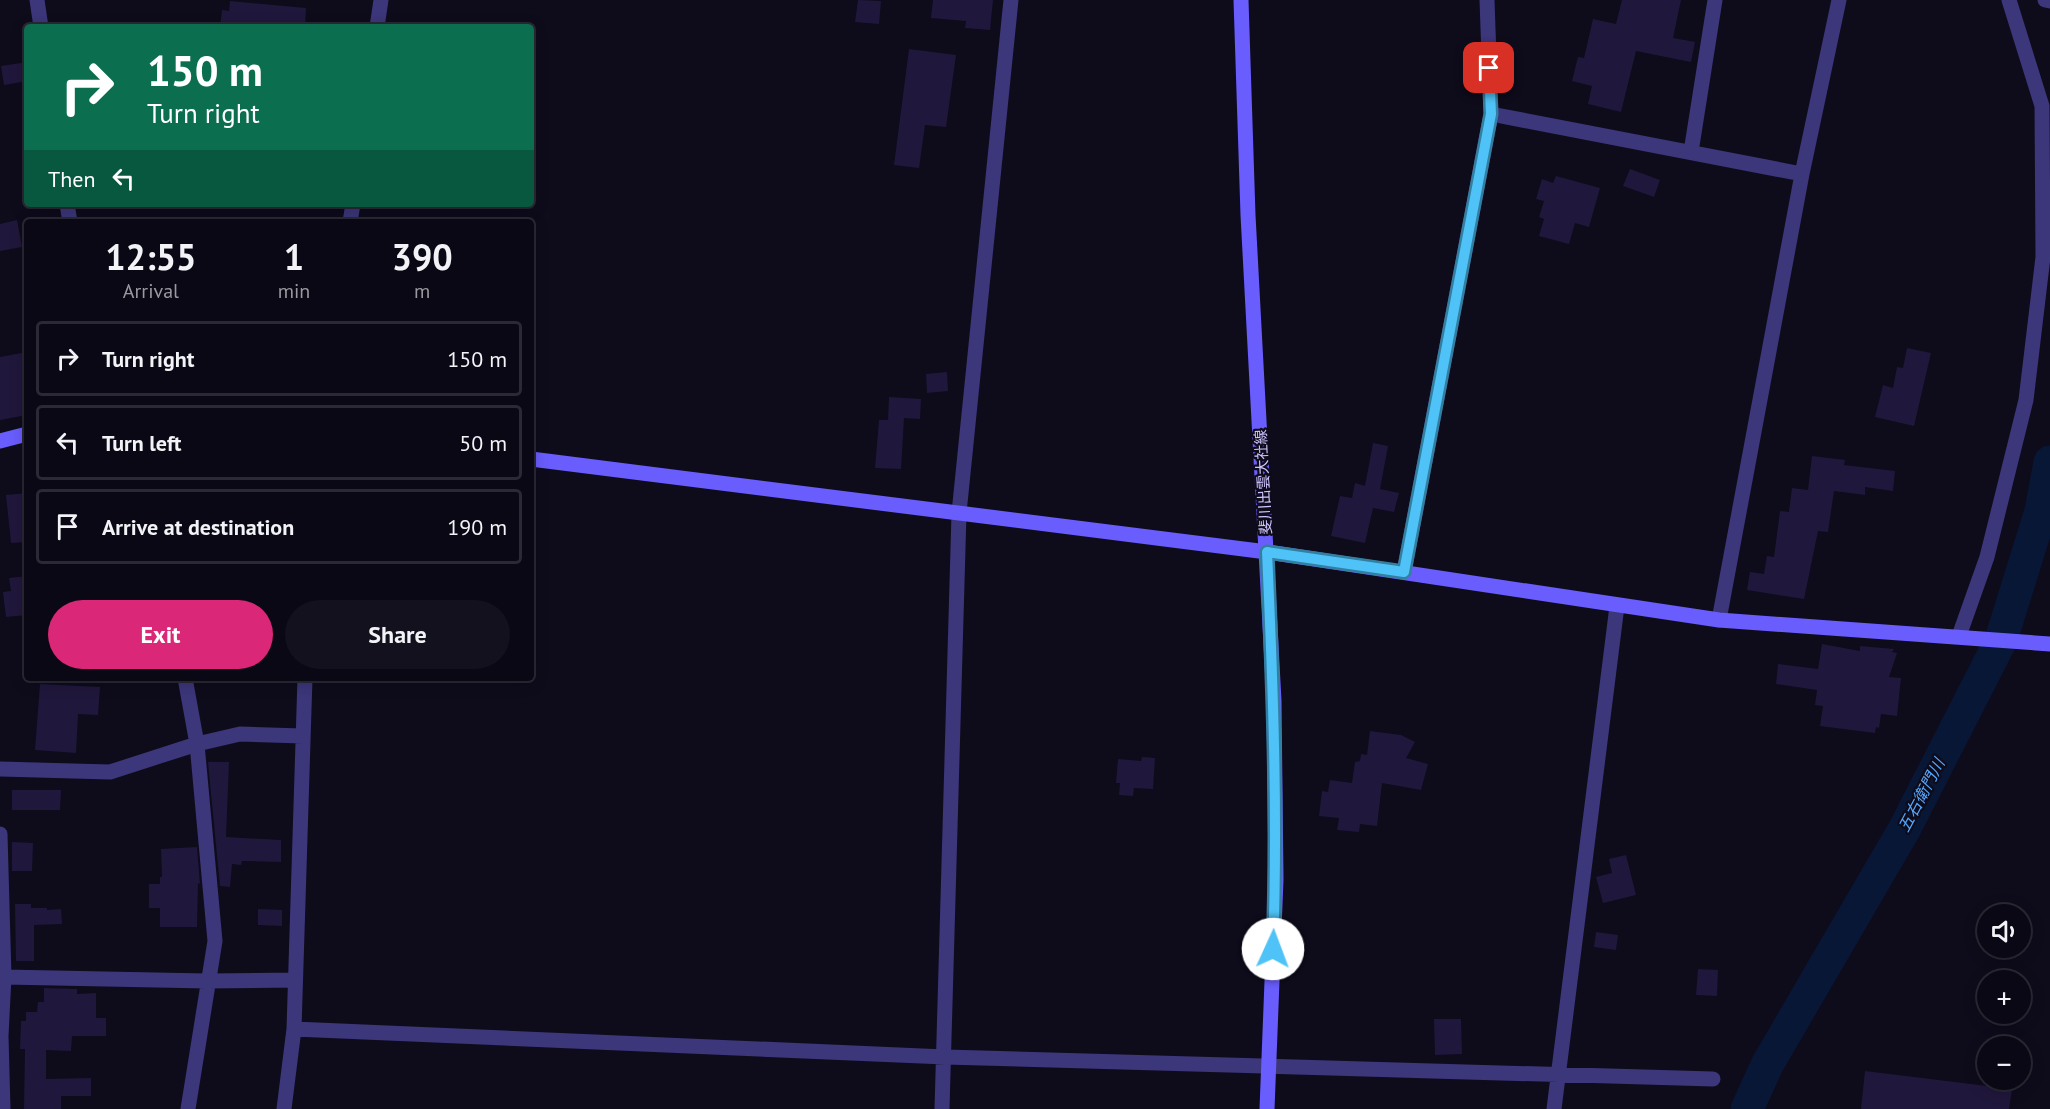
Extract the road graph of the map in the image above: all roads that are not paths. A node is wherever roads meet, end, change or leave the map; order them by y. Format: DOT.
graph roads {
  1 [pos="36,0"];
  2 [pos="381,0"];
  3 [pos="1011,0"];
  4 [pos="1241,0"];
  5 [pos="1487,0"];
  6 [pos="1715,0"];
  7 [pos="1839,0"];
  8 [pos="2009,0"];
  9 [pos="2045,0"];
  10 [pos="2050,1"];
  11 [pos="40,24"];
  12 [pos="377,24"];
  13 [pos="1491,114"];
  14 [pos="1691,152"];
  15 [pos="1802,174"];
  16 [pos="24,435"];
  17 [pos="0,441"];
  18 [pos="534,459"];
  19 [pos="959,513"];
  20 [pos="1267,552"];
  21 [pos="1404,572"];
  22 [pos="1617,606"];
  23 [pos="1719,620"];
  24 [pos="1959,636"];
  25 [pos="2047,644"];
  26 [pos="186,681"];
  27 [pos="305,681"];
  28 [pos="302,736"];
  29 [pos="197,744"];
  30 [pos="0,770"];
  31 [pos="0,834"];
  32 [pos="4,977"];
  33 [pos="295,980"];
  34 [pos="207,981"];
  35 [pos="294,1029"];
  36 [pos="1,1036"];
  37 [pos="945,1057"];
  38 [pos="1269,1065"];
  39 [pos="1557,1075"];
  40 [pos="1713,1078"];
  41 [pos="3,1109"];
  42 [pos="188,1109"];
  43 [pos="284,1109"];
  44 [pos="942,1109"];
  45 [pos="1267,1109"];
  46 [pos="1554,1109"];
  1 -- 11 [label="street"];
  2 -- 12 [label="street"];
  3 -- 19 [label="street"];
  4 -- 20 [label="street, 斐川出雲大社線"];
  5 -- 13 [label="street"];
  6 -- 14 [label="street"];
  7 -- 15 [label="street"];
  8 -- 24 [label="street"];
  9 -- 10 [label="street"];
  13 -- 14 [label="street"];
  13 -- 21 [label="street"];
  14 -- 15 [label="street"];
  15 -- 23 [label="street"];
  16 -- 17 [label="street"];
  18 -- 19 [label="street"];
  19 -- 20 [label="street"];
  19 -- 37 [label="street"];
  20 -- 21 [label="street"];
  20 -- 38 [label="street, 斐川出雲大社線"];
  21 -- 22 [label="street"];
  22 -- 23 [label="street"];
  22 -- 39 [label="street"];
  23 -- 24 [label="street"];
  24 -- 25 [label="street"];
  26 -- 29 [label="street"];
  27 -- 28 [label="street"];
  28 -- 29 [label="street"];
  28 -- 33 [label="street"];
  29 -- 30 [label="street"];
  29 -- 34 [label="street"];
  31 -- 32 [label="street"];
  32 -- 34 [label="street"];
  32 -- 36 [label="street"];
  33 -- 34 [label="street"];
  33 -- 35 [label="street"];
  34 -- 42 [label="street"];
  35 -- 37 [label="street"];
  35 -- 43 [label="street"];
  36 -- 41 [label="street"];
  37 -- 38 [label="street"];
  37 -- 44 [label="street"];
  38 -- 39 [label="street"];
  38 -- 45 [label="street, 斐川出雲大社線"];
  39 -- 40 [label="street"];
  39 -- 46 [label="street"];
}
